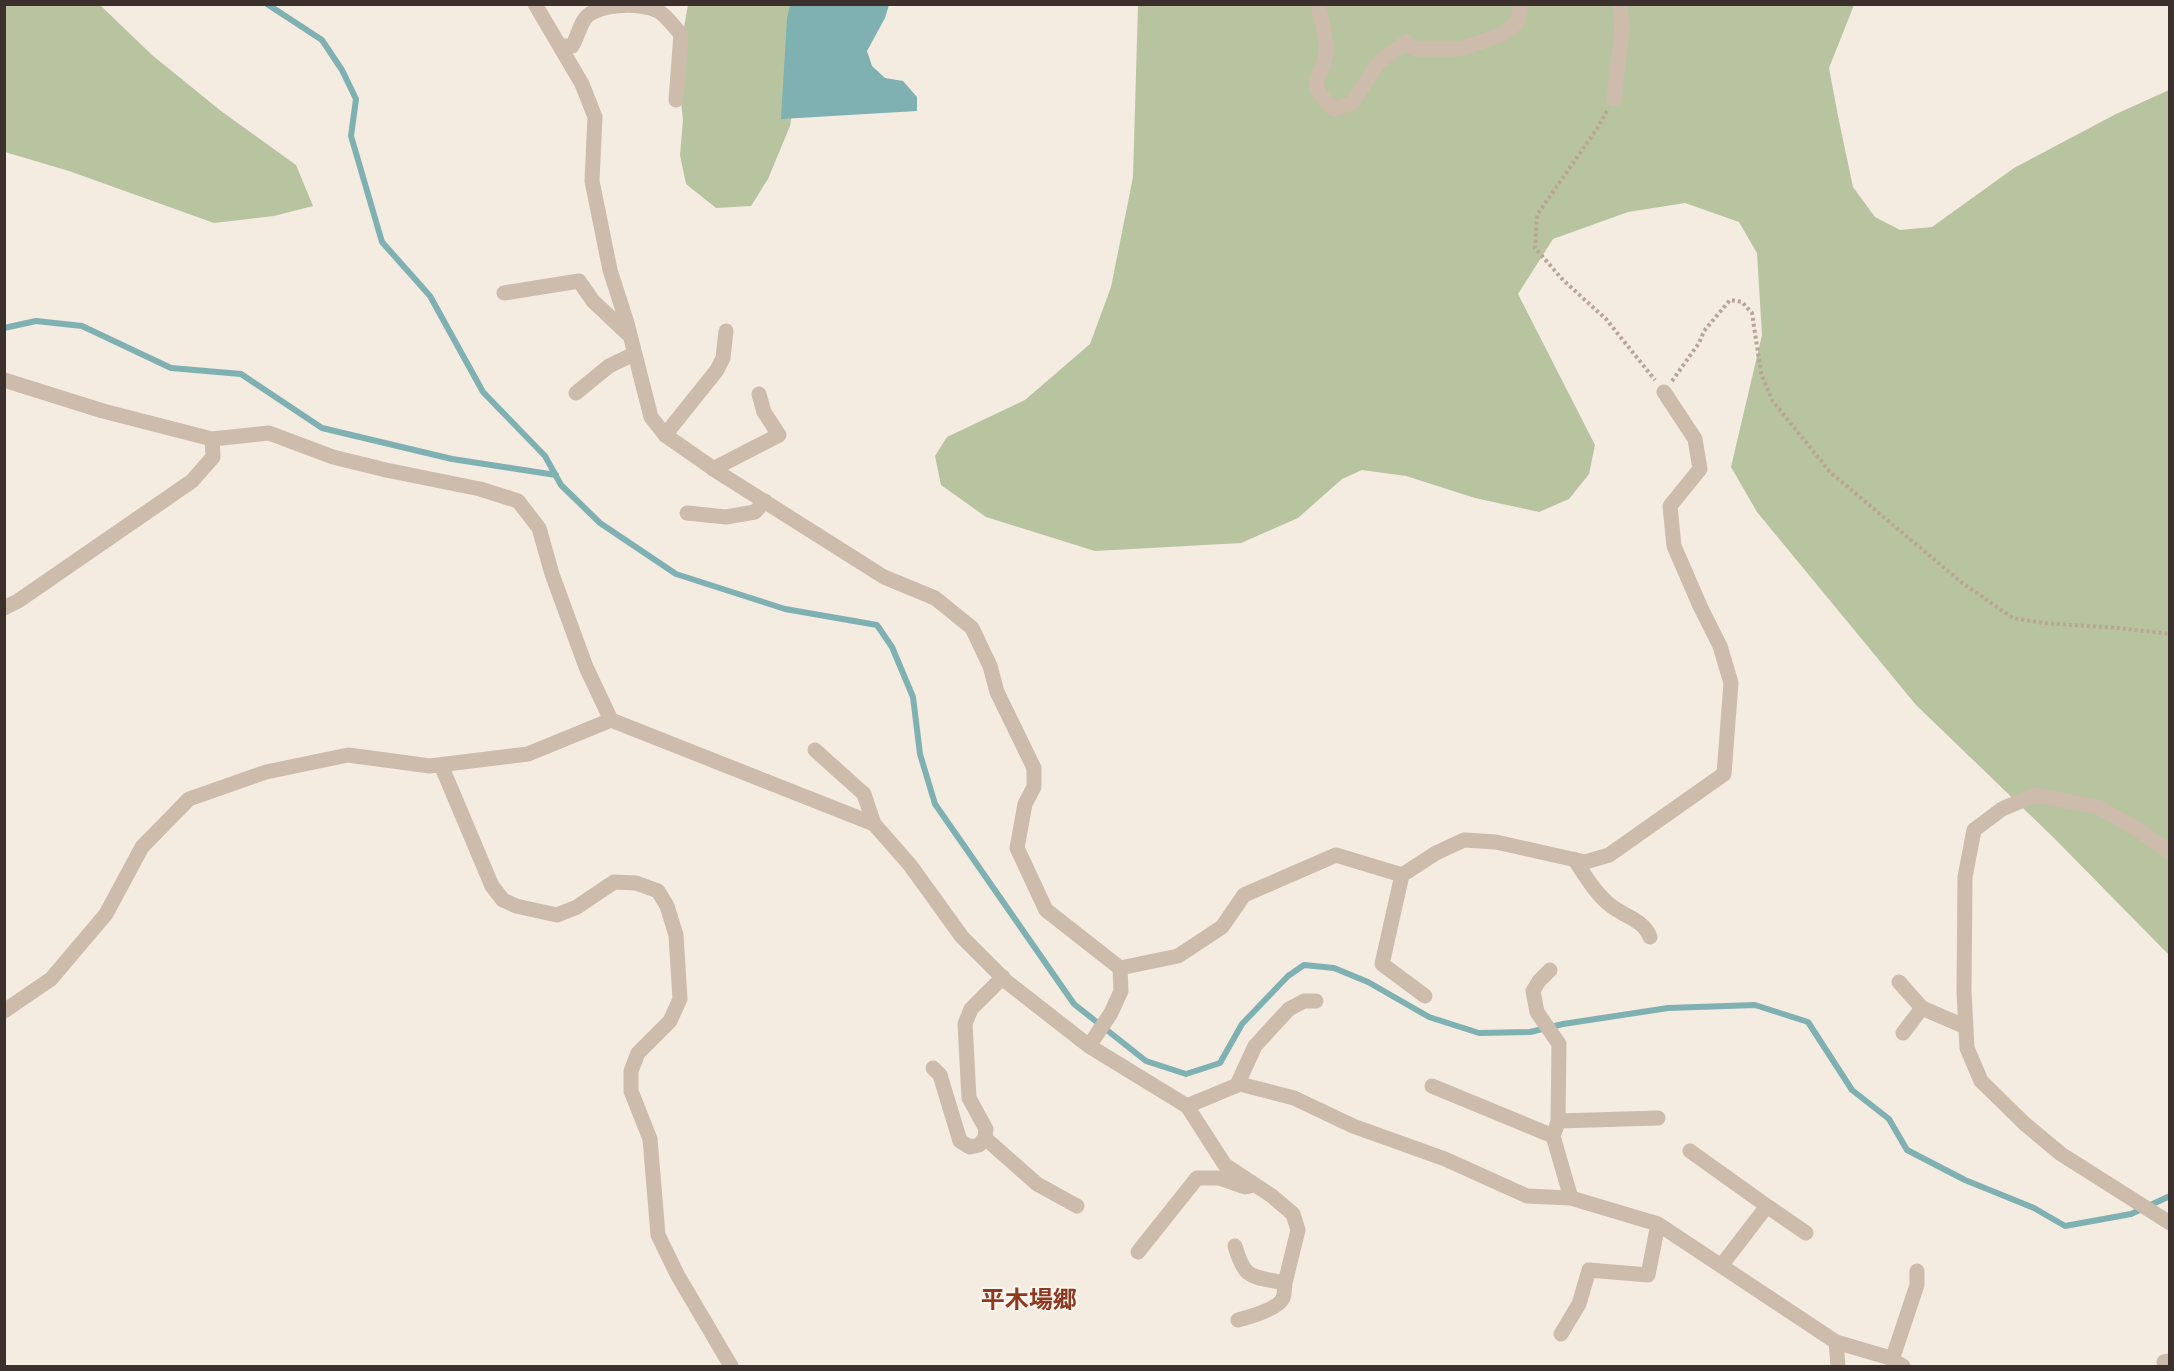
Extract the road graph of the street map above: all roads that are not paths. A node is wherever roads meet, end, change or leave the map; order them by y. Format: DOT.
graph roads {
  1 [pos="535,4"];
  2 [pos="1318,4"];
  3 [pos="1521,4"];
  4 [pos="1620,4"];
  5 [pos="561,46"];
  6 [pos="1614,99"];
  7 [pos="676,100"];
  8 [pos="504,293"];
  9 [pos="726,331"];
  10 [pos="630,336"];
  11 [pos="634,354"];
  12 [pos="4,380"];
  13 [pos="1664,392"];
  14 [pos="576,393"];
  15 [pos="759,394"];
  16 [pos="665,435"];
  17 [pos="212,439"];
  18 [pos="713,468"];
  19 [pos="765,501"];
  20 [pos="687,513"];
  21 [pos="4,608"];
  22 [pos="611,720"];
  23 [pos="815,750"];
  24 [pos="441,765"];
  25 [pos="874,824"];
  26 [pos="2169,852"];
  27 [pos="1574,859"];
  28 [pos="1402,875"];
  29 [pos="1650,937"];
  30 [pos="1120,969"];
  31 [pos="1551,970"];
  32 [pos="1003,977"];
  33 [pos="1899,982"];
  34 [pos="1425,996"];
  35 [pos="1316,1001"];
  36 [pos="1922,1008"];
  37 [pos="4,1011"];
  38 [pos="1966,1027"];
  39 [pos="1903,1033"];
  40 [pos="1092,1041"];
  41 [pos="933,1068"];
  42 [pos="1237,1085"];
  43 [pos="1432,1086"];
  44 [pos="1187,1106"];
  45 [pos="1658,1118"];
  46 [pos="1558,1121"];
  47 [pos="1553,1136"];
  48 [pos="985,1138"];
  49 [pos="1690,1151"];
  50 [pos="1256,1186"];
  51 [pos="1571,1198"];
  52 [pos="1077,1206"];
  53 [pos="1767,1206"];
  54 [pos="2163,1219"];
  55 [pos="1658,1224"];
  56 [pos="1806,1233"];
  57 [pos="1235,1246"];
  58 [pos="1138,1252"];
  59 [pos="1721,1266"];
  60 [pos="1917,1271"];
  61 [pos="1285,1283"];
  62 [pos="1238,1320"];
  63 [pos="1561,1334"];
  64 [pos="1836,1342"];
  65 [pos="1898,1364"];
  66 [pos="731,1366"];
  67 [pos="1838,1366"];
  1 -- 5 [label="street"];
  2 -- 3 [label="street"];
  4 -- 6 [label="street"];
  5 -- 7 [label="street"];
  5 -- 10 [label="street"];
  8 -- 10 [label="street"];
  9 -- 16 [label="street"];
  10 -- 11 [label="street"];
  11 -- 14 [label="street"];
  11 -- 16 [label="street"];
  12 -- 17 [label="street"];
  13 -- 27 [label="street"];
  15 -- 18 [label="street"];
  16 -- 18 [label="street"];
  17 -- 21 [label="street"];
  17 -- 22 [label="street"];
  18 -- 19 [label="street"];
  19 -- 20 [label="street"];
  19 -- 30 [label="street"];
  22 -- 24 [label="street"];
  22 -- 25 [label="street"];
  23 -- 25 [label="street"];
  24 -- 37 [label="street"];
  24 -- 66 [label="street"];
  25 -- 32 [label="street"];
  26 -- 38 [label="street"];
  27 -- 28 [label="street"];
  27 -- 29 [label="street"];
  28 -- 30 [label="street"];
  28 -- 34 [label="street"];
  30 -- 40 [label="street"];
  31 -- 46 [label="street"];
  32 -- 40 [label="street"];
  32 -- 48 [label="street"];
  33 -- 36 [label="street"];
  35 -- 42 [label="street"];
  36 -- 38 [label="street"];
  36 -- 39 [label="street"];
  38 -- 54 [label="street"];
  40 -- 44 [label="street"];
  41 -- 48 [label="street"];
  42 -- 44 [label="street"];
  42 -- 51 [label="street"];
  43 -- 47 [label="street"];
  44 -- 50 [label="street"];
  45 -- 46 [label="street"];
  46 -- 47 [label="street"];
  47 -- 51 [label="street"];
  48 -- 52 [label="street"];
  49 -- 53 [label="street"];
  50 -- 58 [label="street"];
  50 -- 61 [label="street"];
  51 -- 55 [label="street"];
  53 -- 56 [label="street"];
  53 -- 59 [label="street"];
  55 -- 59 [label="street"];
  55 -- 63 [label="street"];
  57 -- 61 [label="street"];
  59 -- 64 [label="street"];
  60 -- 65 [label="street"];
  61 -- 62 [label="street"];
  64 -- 65 [label="street"];
  64 -- 67 [label="street"];
}
